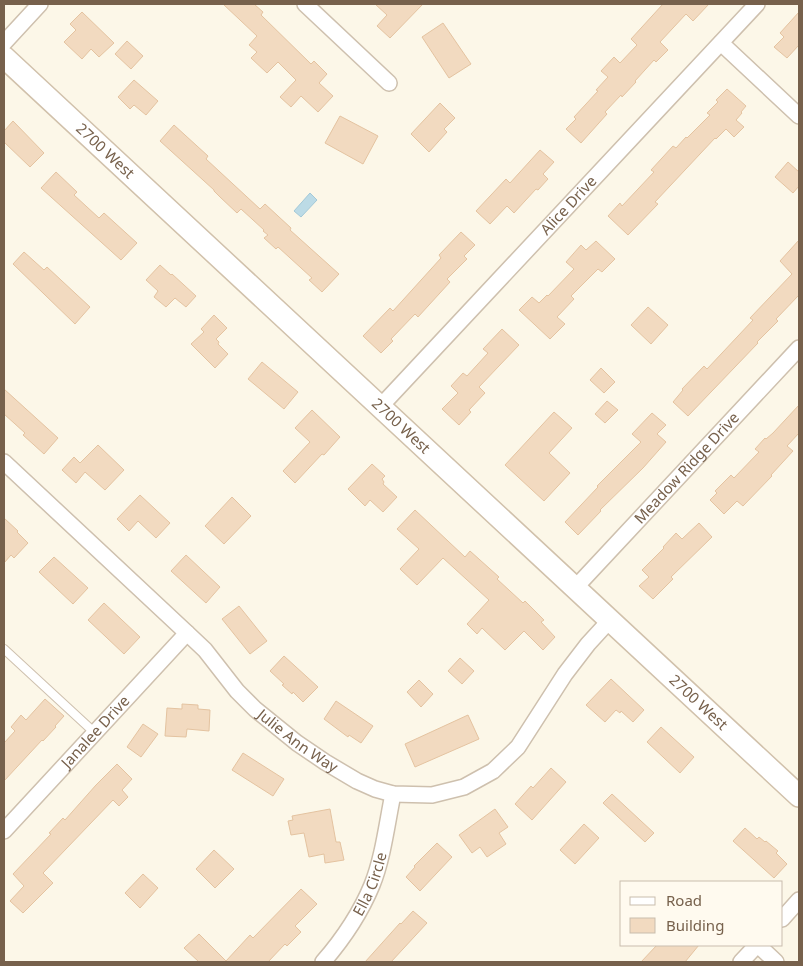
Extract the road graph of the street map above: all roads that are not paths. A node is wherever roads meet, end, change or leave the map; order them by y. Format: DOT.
graph roads {
  1 [pos="40,4"];
  2 [pos="304,4"];
  3 [pos="757,4"];
  4 [pos="721,42"];
  5 [pos="4,43"];
  6 [pos="4,57"];
  7 [pos="389,83"];
  8 [pos="799,116"];
  9 [pos="799,348"];
  10 [pos="380,407"];
  11 [pos="4,462"];
  12 [pos="575,588"];
  13 [pos="610,620"];
  14 [pos="187,633"];
  15 [pos="4,649"];
  16 [pos="95,733"];
  17 [pos="393,794"];
  18 [pos="799,796"];
  19 [pos="4,831"];
  20 [pos="799,900"];
  21 [pos="783,918"];
  22 [pos="757,946"];
  23 [pos="759,946"];
  24 [pos="323,962"];
  25 [pos="741,962"];
  26 [pos="776,962"];
  1 -- 5 [label="street"];
  2 -- 7 [label="street"];
  3 -- 4 [label="street, Alice Drive"];
  4 -- 8 [label="street"];
  4 -- 10 [label="street, Alice Drive"];
  6 -- 10 [label="main road, 2700 West"];
  9 -- 12 [label="street, Meadow Ridge Drive"];
  10 -- 12 [label="main road, 2700 West"];
  11 -- 14 [label="street, Julie Ann Way"];
  12 -- 13 [label="main road, 2700 West"];
  13 -- 17 [label="street, Julie Ann Way"];
  13 -- 18 [label="main road, 2700 West"];
  14 -- 16 [label="street, Janalee Drive"];
  14 -- 17 [label="street, Julie Ann Way"];
  15 -- 16 [label="lane"];
  16 -- 19 [label="street, Janalee Drive"];
  17 -- 24 [label="street, Ella Circle"];
  20 -- 21 [label="street"];
  22 -- 25 [label="street"];
  23 -- 26 [label="street"];
}
